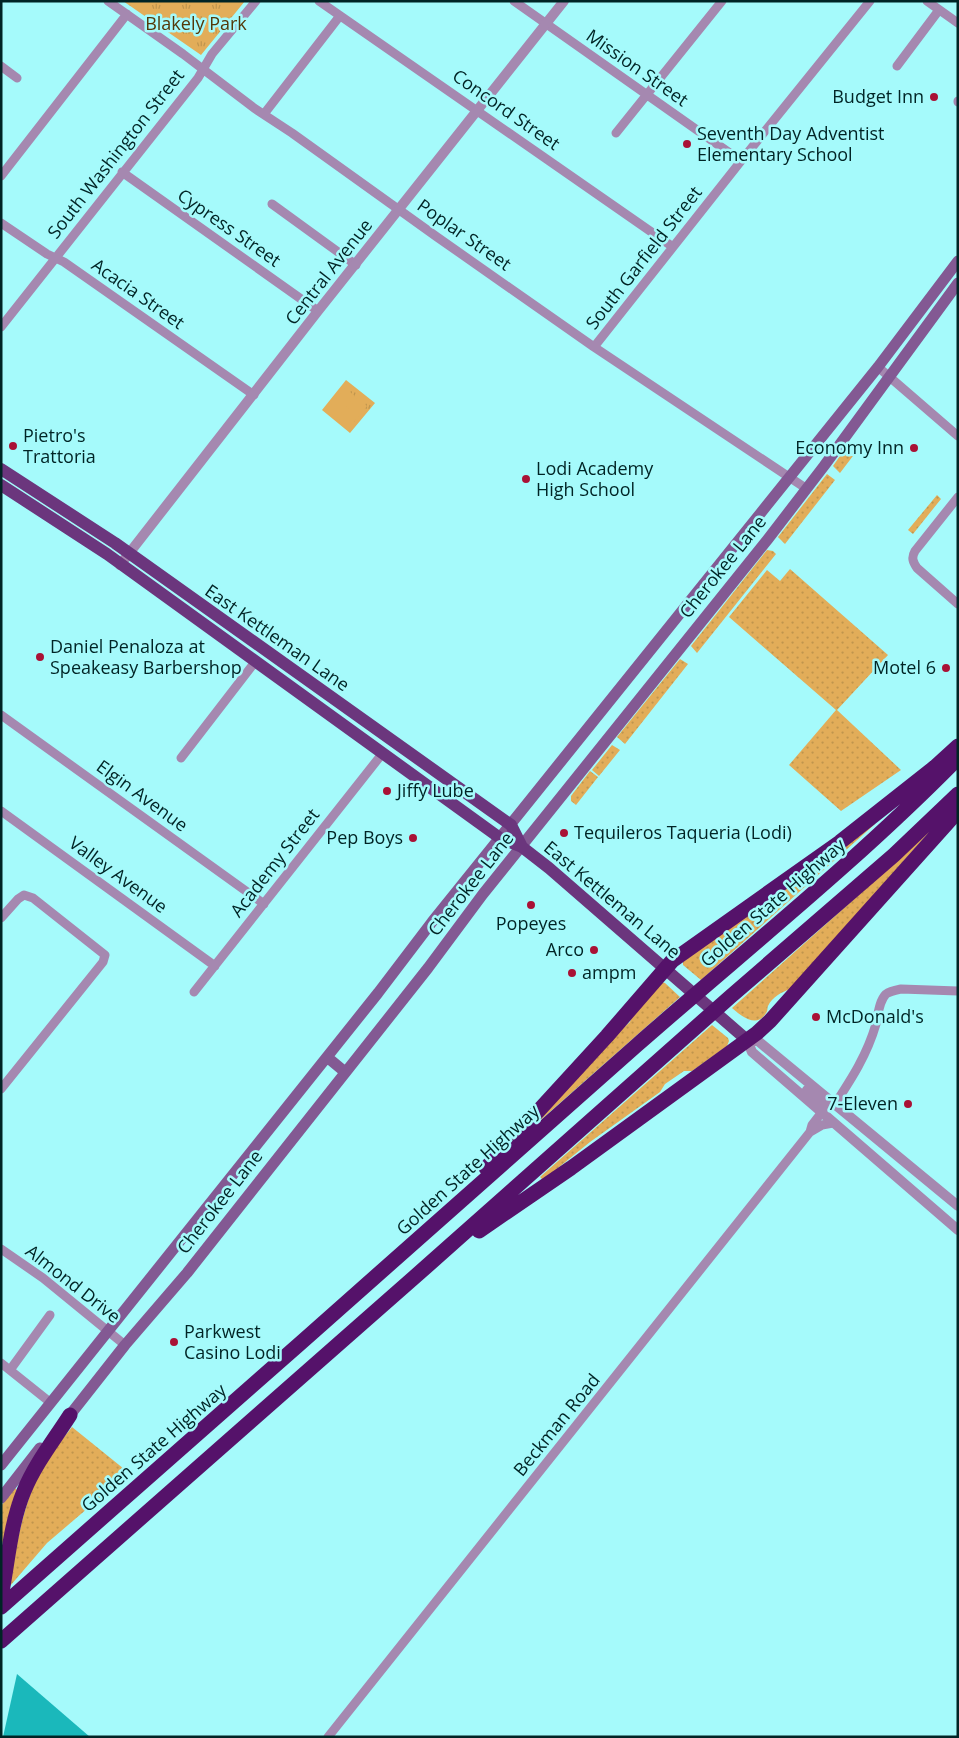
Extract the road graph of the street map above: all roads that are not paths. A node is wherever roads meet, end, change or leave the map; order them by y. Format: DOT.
graph roads {
  1 [pos="108,1"];
  2 [pos="256,1"];
  3 [pos="319,1"];
  4 [pos="514,1"];
  5 [pos="564,1"];
  6 [pos="722,1"];
  7 [pos="870,1"];
  8 [pos="927,1"];
  9 [pos="939,10"];
  10 [pos="127,14"];
  11 [pos="339,17"];
  12 [pos="958,23"];
  13 [pos="546,24"];
  14 [pos="1,66"];
  15 [pos="897,66"];
  16 [pos="203,69"];
  17 [pos="17,78"];
  18 [pos="646,95"];
  19 [pos="477,110"];
  20 [pos="264,114"];
  21 [pos="616,133"];
  22 [pos="741,161"];
  23 [pos="122,172"];
  24 [pos="1,176"];
  25 [pos="272,204"];
  26 [pos="399,209"];
  27 [pos="1,223"];
  28 [pos="673,247"];
  29 [pos="55,258"];
  30 [pos="958,261"];
  31 [pos="356,265"];
  32 [pos="958,283"];
  33 [pos="318,311"];
  34 [pos="1,327"];
  35 [pos="594,347"];
  36 [pos="878,367"];
  37 [pos="890,377"];
  38 [pos="254,395"];
  39 [pos="958,436"];
  40 [pos="1,469"];
  41 [pos="790,477"];
  42 [pos="1,485"];
  43 [pos="807,489"];
  44 [pos="958,497"];
  45 [pos="128,553"];
  46 [pos="120,565"];
  47 [pos="958,604"];
  48 [pos="255,662"];
  49 [pos="1,715"];
  50 [pos="958,746"];
  51 [pos="382,754"];
  52 [pos="181,758"];
  53 [pos="958,758"];
  54 [pos="958,794"];
  55 [pos="958,811"];
  56 [pos="4,814"];
  57 [pos="1,824"];
  58 [pos="511,825"];
  59 [pos="500,838"];
  60 [pos="522,847"];
  61 [pos="264,904"];
  62 [pos="1,918"];
  63 [pos="215,966"];
  64 [pos="665,968"];
  65 [pos="958,991"];
  66 [pos="194,992"];
  67 [pos="747,1040"];
  68 [pos="327,1057"];
  69 [pos="769,1066"];
  70 [pos="346,1072"];
  71 [pos="1,1089"];
  72 [pos="835,1104"];
  73 [pos="822,1112"];
  74 [pos="833,1123"];
  75 [pos="810,1132"];
  76 [pos="882,1143"];
  77 [pos="957,1203"];
  78 [pos="943,1217"];
  79 [pos="958,1230"];
  80 [pos="1,1250"];
  81 [pos="403,1252"];
  82 [pos="427,1266"];
  83 [pos="50,1315"];
  84 [pos="108,1331"];
  85 [pos="125,1345"];
  86 [pos="1,1363"];
  87 [pos="10,1370"];
  88 [pos="51,1403"];
  89 [pos="70,1415"];
  90 [pos="1,1465"];
  91 [pos="1,1498"];
  92 [pos="1,1597"];
  93 [pos="1,1607"];
  94 [pos="1,1641"];
  95 [pos="328,1737"];
  1 -- 10 [label="street, Poplar Street"];
  2 -- 16 [label="street, South Washington Street"];
  3 -- 11 [label="street, Concord Street"];
  4 -- 13 [label="street, Mission Street"];
  5 -- 13 [label="street, Central Avenue"];
  6 -- 18 [label="street"];
  7 -- 22 [label="street, South Garfield Street"];
  8 -- 9 [label="street"];
  9 -- 12 [label="street"];
  9 -- 15 [label="street"];
  10 -- 16 [label="street, Poplar Street"];
  10 -- 24 [label="street"];
  11 -- 19 [label="street, Concord Street"];
  11 -- 20 [label="street"];
  13 -- 18 [label="street, Mission Street"];
  13 -- 19 [label="street, Central Avenue"];
  14 -- 17 [label="street"];
  16 -- 20 [label="street, Poplar Street"];
  16 -- 23 [label="street, South Washington Street"];
  18 -- 21 [label="street"];
  18 -- 22 [label="street, Mission Street"];
  19 -- 26 [label="street, Central Avenue"];
  19 -- 28 [label="street, Concord Street"];
  20 -- 26 [label="street, Poplar Street"];
  22 -- 28 [label="street, South Garfield Street"];
  23 -- 29 [label="street, South Washington Street"];
  23 -- 33 [label="street, Cypress Street"];
  25 -- 31 [label="street"];
  26 -- 31 [label="street, Central Avenue"];
  26 -- 35 [label="street, Poplar Street"];
  27 -- 29 [label="street, Acacia Street"];
  28 -- 35 [label="street, South Garfield Street"];
  29 -- 34 [label="street, South Washington Street"];
  29 -- 38 [label="street, Acacia Street"];
  30 -- 36 [label="main road, Cherokee Lane"];
  31 -- 33 [label="street, Central Avenue"];
  32 -- 37 [label="main road, Cherokee Lane"];
  33 -- 38 [label="street, Central Avenue"];
  35 -- 41 [label="street, Poplar Street"];
  36 -- 37 [label="street"];
  36 -- 41 [label="main road, Cherokee Lane"];
  37 -- 39 [label="street"];
  37 -- 43 [label="main road, Cherokee Lane"];
  38 -- 45 [label="street, Central Avenue"];
  40 -- 45 [label="main road, East Kettleman Lane"];
  41 -- 43 [label="street, Poplar Street"];
  41 -- 58 [label="main road, Cherokee Lane"];
  42 -- 46 [label="main road, East Kettleman Lane"];
  43 -- 60 [label="main road, Cherokee Lane"];
  44 -- 47 [label="street"];
  45 -- 46 [label="street, Central Avenue"];
  45 -- 58 [label="main road, East Kettleman Lane"];
  46 -- 48 [label="main road, East Kettleman Lane"];
  48 -- 51 [label="main road, East Kettleman Lane"];
  48 -- 52 [label="street"];
  49 -- 61 [label="street, Elgin Avenue"];
  50 -- 64 [label="highway"];
  51 -- 59 [label="main road, East Kettleman Lane"];
  51 -- 61 [label="street, Academy Street"];
  53 -- 81 [label="highway, Golden State Highway"];
  54 -- 82 [label="highway"];
  55 -- 67 [label="highway"];
  56 -- 57 [label="street"];
  56 -- 63 [label="street, Valley Avenue"];
  58 -- 59 [label="main road, Cherokee Lane"];
  58 -- 60 [label="main road, East Kettleman Lane"];
  59 -- 60 [label="main road, East Kettleman Lane"];
  59 -- 68 [label="main road, Cherokee Lane"];
  60 -- 64 [label="main road, East Kettleman Lane"];
  60 -- 70 [label="main road, Cherokee Lane"];
  61 -- 63 [label="street, Academy Street"];
  62 -- 71 [label="street"];
  63 -- 66 [label="street, Academy Street"];
  64 -- 67 [label="main road, East Kettleman Lane"];
  64 -- 81 [label="highway"];
  65 -- 72 [label="street"];
  67 -- 69 [label="street, East Kettleman Lane"];
  67 -- 72 [label="street, East Kettleman Lane"];
  67 -- 82 [label="highway"];
  68 -- 70 [label="main road"];
  68 -- 84 [label="main road, Cherokee Lane"];
  69 -- 72 [label="street"];
  69 -- 73 [label="street, East Kettleman Lane"];
  70 -- 85 [label="main road, Cherokee Lane"];
  72 -- 76 [label="street, East Kettleman Lane"];
  73 -- 74 [label="street, East Kettleman Lane"];
  73 -- 75 [label="street, Beckman Road"];
  73 -- 76 [label="street"];
  74 -- 75 [label="street"];
  74 -- 78 [label="street, East Kettleman Lane"];
  75 -- 95 [label="street, Beckman Road"];
  76 -- 77 [label="street, East Kettleman Lane"];
  77 -- 78 [label="street"];
  78 -- 79 [label="street, East Kettleman Lane"];
  80 -- 84 [label="street, Almond Drive"];
  81 -- 93 [label="highway, Golden State Highway"];
  82 -- 94 [label="highway"];
  83 -- 87 [label="street"];
  84 -- 85 [label="street, Almond Drive"];
  84 -- 88 [label="main road, Cherokee Lane"];
  85 -- 89 [label="main road, Cherokee Lane"];
  86 -- 87 [label="street"];
  87 -- 88 [label="street"];
  88 -- 90 [label="main road, Cherokee Lane"];
  89 -- 91 [label="main road, Cherokee Lane"];
  89 -- 92 [label="highway"];
}
